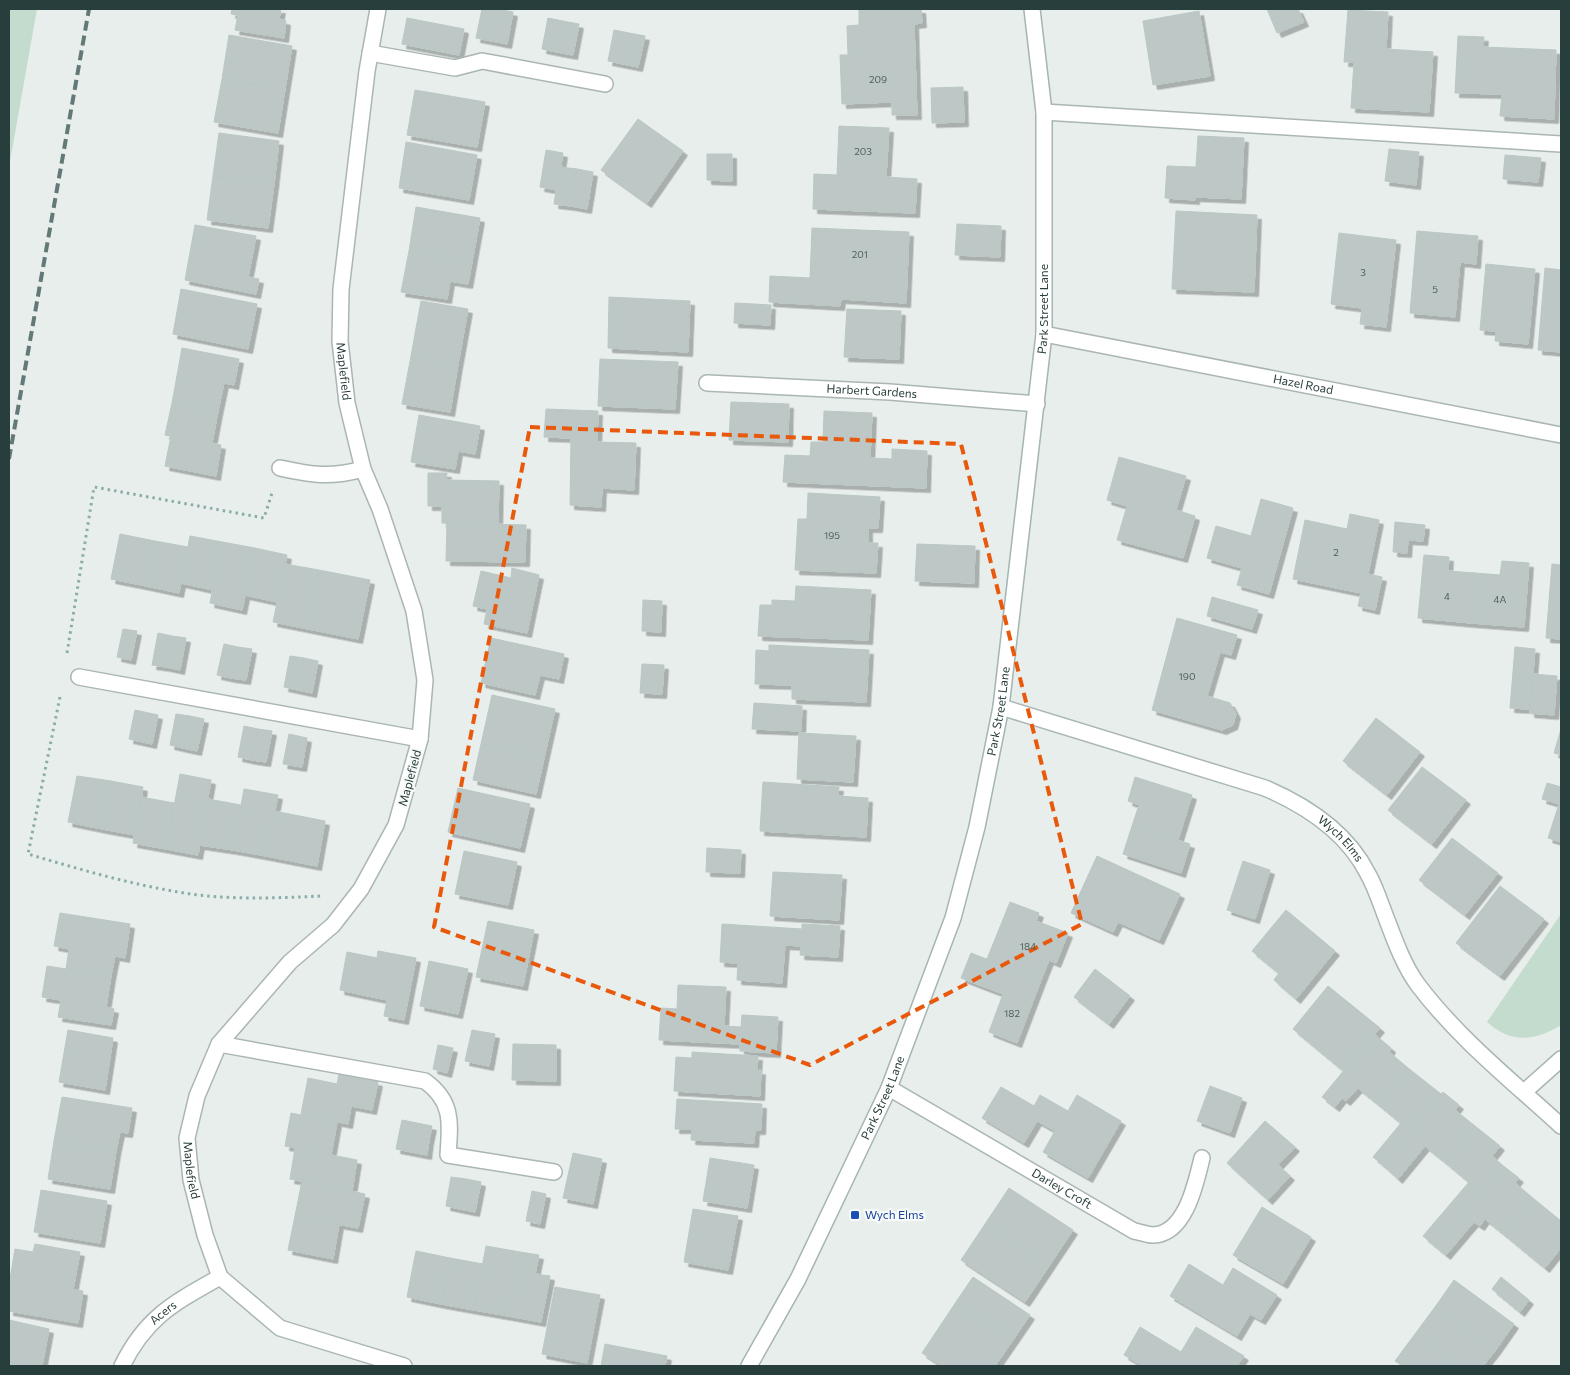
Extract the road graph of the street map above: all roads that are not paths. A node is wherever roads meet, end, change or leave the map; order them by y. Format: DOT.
graph roads {
  1 [pos="378,9"];
  2 [pos="1032,9"];
  3 [pos="370,54"];
  4 [pos="605,84"];
  5 [pos="1044,112"];
  6 [pos="1561,144"];
  7 [pos="1044,334"];
  8 [pos="707,383"];
  9 [pos="1037,404"];
  10 [pos="1561,435"];
  11 [pos="280,468"];
  12 [pos="363,469"];
  13 [pos="79,677"];
  14 [pos="1001,707"];
  15 [pos="420,739"];
  16 [pos="219,1044"];
  17 [pos="1561,1059"];
  18 [pos="889,1088"];
  19 [pos="1524,1092"];
  20 [pos="1561,1126"];
  21 [pos="1202,1158"];
  22 [pos="554,1172"];
  23 [pos="220,1277"];
  24 [pos="122,1366"];
  25 [pos="404,1366"];
  26 [pos="749,1366"];
  1 -- 3 [label="street, Maplefield"];
  2 -- 5 [label="street, Park Street Lane"];
  3 -- 4 [label="street"];
  3 -- 12 [label="street, Maplefield"];
  5 -- 6 [label="street"];
  5 -- 7 [label="street, Park Street Lane"];
  7 -- 9 [label="street, Park Street Lane"];
  7 -- 10 [label="street, Hazel Road"];
  8 -- 9 [label="street, Harbert Gardens"];
  9 -- 14 [label="street, Park Street Lane"];
  11 -- 12 [label="street"];
  12 -- 15 [label="street, Maplefield"];
  13 -- 15 [label="street"];
  14 -- 18 [label="street, Park Street Lane"];
  14 -- 19 [label="street, Wych Elms"];
  15 -- 16 [label="street, Maplefield"];
  16 -- 22 [label="street"];
  16 -- 23 [label="street, Maplefield"];
  17 -- 19 [label="street"];
  18 -- 21 [label="street, Darley Croft"];
  18 -- 26 [label="street, Park Street Lane"];
  19 -- 20 [label="street, Wych Elms"];
  23 -- 24 [label="street, Acers"];
  23 -- 25 [label="street, Maplefield"];
}
